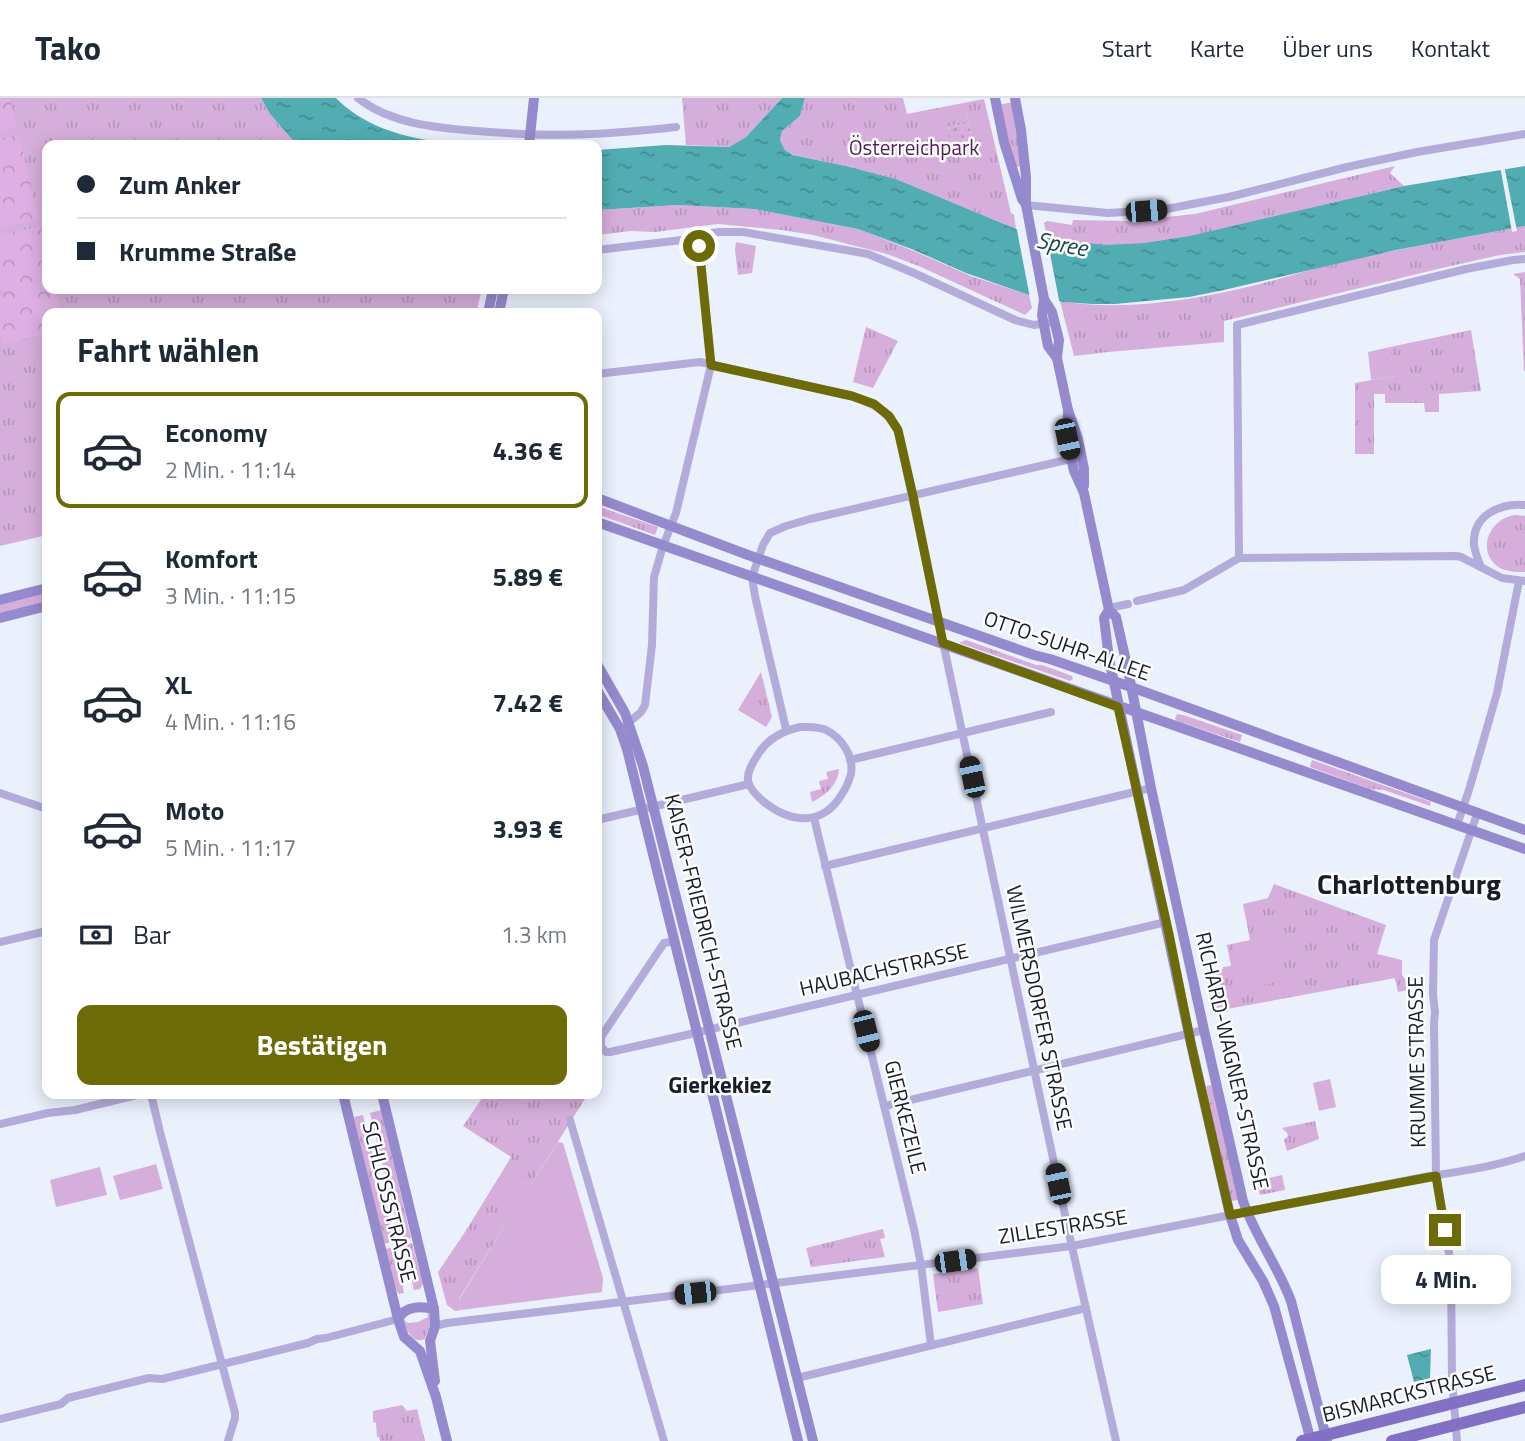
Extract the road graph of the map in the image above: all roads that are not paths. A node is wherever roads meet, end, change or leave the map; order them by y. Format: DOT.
graph roads {
  1 [pos="358,98"];
  2 [pos="534,98"];
  3 [pos="995,98"];
  4 [pos="1015,98"];
  5 [pos="676,127"];
  6 [pos="1525,134"];
  7 [pos="530,140"];
  8 [pos="1026,205"];
  9 [pos="699,238"];
  10 [pos="602,249"];
  11 [pos="1525,259"];
  12 [pos="1048,313"];
  13 [pos="711,365"];
  14 [pos="602,373"];
  15 [pos="1077,458"];
  16 [pos="913,496"];
  17 [pos="602,500"];
  18 [pos="1525,505"];
  19 [pos="602,524"];
  20 [pos="671,527"];
  21 [pos="663,546"];
  22 [pos="1474,548"];
  23 [pos="1461,557"];
  24 [pos="758,558"];
  25 [pos="1239,558"];
  26 [pos="1481,567"];
  27 [pos="752,576"];
  28 [pos="1522,581"];
  29 [pos="42,589"];
  30 [pos="0,600"];
  31 [pos="42,607"];
  32 [pos="1109,609"];
  33 [pos="0,618"];
  34 [pos="939,622"];
  35 [pos="943,643"];
  36 [pos="602,675"];
  37 [pos="1113,681"];
  38 [pos="1131,687"];
  39 [pos="602,696"];
  40 [pos="1118,707"];
  41 [pos="1051,712"];
  42 [pos="1136,713"];
  43 [pos="625,726"];
  44 [pos="786,729"];
  45 [pos="962,732"];
  46 [pos="850,760"];
  47 [pos="749,784"];
  48 [pos="1151,788"];
  49 [pos="1137,791"];
  50 [pos="0,793"];
  51 [pos="42,807"];
  52 [pos="648,807"];
  53 [pos="1463,809"];
  54 [pos="1477,814"];
  55 [pos="814,818"];
  56 [pos="602,819"];
  57 [pos="1457,825"];
  58 [pos="983,827"];
  59 [pos="1471,830"];
  60 [pos="1525,831"];
  61 [pos="1525,849"];
  62 [pos="825,866"];
  63 [pos="1166,922"];
  64 [pos="42,932"];
  65 [pos="675,941"];
  66 [pos="0,942"];
  67 [pos="1011,959"];
  68 [pos="857,994"];
  69 [pos="710,1030"];
  70 [pos="1204,1030"];
  71 [pos="697,1033"];
  72 [pos="1189,1034"];
  73 [pos="602,1036"];
  74 [pos="602,1048"];
  75 [pos="1035,1071"];
  76 [pos="120,1099"];
  77 [pos="152,1099"];
  78 [pos="344,1099"];
  79 [pos="383,1099"];
  80 [pos="885,1106"];
  81 [pos="570,1120"];
  82 [pos="0,1124"];
  83 [pos="1525,1156"];
  84 [pos="1436,1176"];
  85 [pos="1247,1212"];
  86 [pos="1230,1215"];
  87 [pos="1072,1246"];
  88 [pos="921,1265"];
  89 [pos="773,1283"];
  90 [pos="760,1285"];
  91 [pos="624,1302"];
  92 [pos="1086,1308"];
  93 [pos="434,1309"];
  94 [pos="398,1319"];
  95 [pos="435,1326"];
  96 [pos="430,1341"];
  97 [pos="415,1345"];
  98 [pos="931,1345"];
  99 [pos="222,1365"];
  100 [pos="797,1378"];
  101 [pos="1525,1385"];
  102 [pos="436,1397"];
  103 [pos="1453,1403"];
  104 [pos="1525,1407"];
  105 [pos="0,1419"];
  106 [pos="1455,1425"];
  107 [pos="1326,1438"];
  108 [pos="1308,1440"];
  109 [pos="228,1441"];
  110 [pos="447,1441"];
  111 [pos="664,1441"];
  112 [pos="798,1441"];
  113 [pos="813,1441"];
  114 [pos="1116,1441"];
  115 [pos="1392,1441"];
  116 [pos="1457,1441"];
  1 -- 7 [label="street"];
  2 -- 7 [label="main road"];
  3 -- 8 [label="main road"];
  4 -- 8 [label="main road"];
  5 -- 7 [label="street"];
  6 -- 8 [label="street"];
  8 -- 12 [label="main road"];
  9 -- 10 [label="street"];
  9 -- 12 [label="street"];
  9 -- 13 [label="street"];
  11 -- 25 [label="street"];
  12 -- 15 [label="main road"];
  13 -- 14 [label="street, WILMERSDORFER STRASSE"];
  13 -- 16 [label="street, WILMERSDORFER STRASSE"];
  13 -- 20 [label="street"];
  15 -- 16 [label="street"];
  15 -- 32 [label="main road"];
  16 -- 24 [label="street"];
  16 -- 34 [label="street, WILMERSDORFER STRASSE"];
  17 -- 20 [label="main road, OTTO-SUHR-ALLEE"];
  18 -- 22 [label="street"];
  19 -- 21 [label="main road, OTTO-SUHR-ALLEE"];
  20 -- 21 [label="street"];
  20 -- 24 [label="main road, OTTO-SUHR-ALLEE"];
  21 -- 27 [label="main road, OTTO-SUHR-ALLEE"];
  21 -- 43 [label="street"];
  22 -- 23 [label="street"];
  22 -- 26 [label="street"];
  23 -- 25 [label="street"];
  23 -- 26 [label="street"];
  24 -- 27 [label="street"];
  24 -- 34 [label="main road, OTTO-SUHR-ALLEE"];
  25 -- 32 [label="street"];
  26 -- 28 [label="street"];
  27 -- 35 [label="main road, OTTO-SUHR-ALLEE"];
  27 -- 44 [label="street"];
  28 -- 53 [label="street"];
  29 -- 30 [label="main road"];
  31 -- 33 [label="main road"];
  32 -- 37 [label="main road, RICHARD-WAGNER-STRASSE"];
  32 -- 38 [label="main road, RICHARD-WAGNER-STRASSE"];
  34 -- 35 [label="street, WILMERSDORFER STRASSE"];
  34 -- 37 [label="main road, OTTO-SUHR-ALLEE"];
  35 -- 40 [label="main road, OTTO-SUHR-ALLEE"];
  35 -- 45 [label="street, WILMERSDORFER STRASSE"];
  36 -- 43 [label="main road, KAISER-FRIEDRICH-STRASSE"];
  37 -- 38 [label="main road, OTTO-SUHR-ALLEE"];
  37 -- 40 [label="main road, RICHARD-WAGNER-STRASSE"];
  38 -- 42 [label="main road, RICHARD-WAGNER-STRASSE"];
  38 -- 53 [label="main road, OTTO-SUHR-ALLEE"];
  39 -- 43 [label="main road, KAISER-FRIEDRICH-STRASSE"];
  40 -- 42 [label="main road, OTTO-SUHR-ALLEE"];
  40 -- 49 [label="main road, RICHARD-WAGNER-STRASSE"];
  41 -- 45 [label="street"];
  42 -- 48 [label="main road, RICHARD-WAGNER-STRASSE"];
  42 -- 57 [label="main road, OTTO-SUHR-ALLEE"];
  43 -- 52 [label="main road, KAISER-FRIEDRICH-STRASSE"];
  44 -- 46 [label="street"];
  44 -- 47 [label="street"];
  45 -- 46 [label="street"];
  45 -- 58 [label="street, WILMERSDORFER STRASSE"];
  46 -- 55 [label="street"];
  47 -- 52 [label="street"];
  47 -- 55 [label="street"];
  48 -- 49 [label="street"];
  48 -- 70 [label="main road, RICHARD-WAGNER-STRASSE"];
  49 -- 58 [label="street"];
  49 -- 63 [label="main road, RICHARD-WAGNER-STRASSE"];
  50 -- 51 [label="street"];
  52 -- 56 [label="street"];
  52 -- 65 [label="main road, KAISER-FRIEDRICH-STRASSE"];
  52 -- 69 [label="main road, KAISER-FRIEDRICH-STRASSE"];
  53 -- 54 [label="main road, OTTO-SUHR-ALLEE"];
  53 -- 57 [label="street"];
  54 -- 59 [label="street, KRUMME STRASSE"];
  54 -- 60 [label="main road, OTTO-SUHR-ALLEE"];
  55 -- 62 [label="street, GIERKEZEILE"];
  57 -- 59 [label="main road, OTTO-SUHR-ALLEE"];
  58 -- 62 [label="street"];
  58 -- 67 [label="street, WILMERSDORFER STRASSE"];
  59 -- 61 [label="main road, OTTO-SUHR-ALLEE"];
  59 -- 84 [label="street, KRUMME STRASSE"];
  62 -- 68 [label="street, GIERKEZEILE"];
  63 -- 67 [label="street, HAUBACHSTRASSE"];
  63 -- 72 [label="main road, RICHARD-WAGNER-STRASSE"];
  64 -- 66 [label="street"];
  65 -- 71 [label="main road, KAISER-FRIEDRICH-STRASSE"];
  65 -- 73 [label="street, HAUBACHSTRASSE"];
  67 -- 68 [label="street, HAUBACHSTRASSE"];
  67 -- 75 [label="street, WILMERSDORFER STRASSE"];
  68 -- 69 [label="street, HAUBACHSTRASSE"];
  68 -- 80 [label="street, GIERKEZEILE"];
  69 -- 71 [label="street, HAUBACHSTRASSE"];
  69 -- 89 [label="main road, KAISER-FRIEDRICH-STRASSE"];
  70 -- 72 [label="street"];
  70 -- 85 [label="main road, RICHARD-WAGNER-STRASSE"];
  71 -- 74 [label="street, HAUBACHSTRASSE"];
  71 -- 90 [label="main road, KAISER-FRIEDRICH-STRASSE"];
  72 -- 75 [label="street"];
  72 -- 86 [label="main road, RICHARD-WAGNER-STRASSE"];
  75 -- 80 [label="street"];
  75 -- 87 [label="street, WILMERSDORFER STRASSE"];
  76 -- 82 [label="street"];
  77 -- 99 [label="street"];
  78 -- 94 [label="main road, SCHLOSSSTRASSE"];
  79 -- 93 [label="main road, SCHLOSSSTRASSE"];
  80 -- 88 [label="street, GIERKEZEILE"];
  81 -- 91 [label="street"];
  83 -- 84 [label="street, ZILLESTRASSE"];
  84 -- 85 [label="street, ZILLESTRASSE"];
  84 -- 103 [label="street, KRUMME STRASSE"];
  85 -- 86 [label="street, ZILLESTRASSE"];
  85 -- 107 [label="main road, RICHARD-WAGNER-STRASSE"];
  86 -- 87 [label="street, ZILLESTRASSE"];
  86 -- 108 [label="main road, RICHARD-WAGNER-STRASSE"];
  87 -- 88 [label="street, ZILLESTRASSE"];
  87 -- 92 [label="street, WILMERSDORFER STRASSE"];
  88 -- 89 [label="street, ZILLESTRASSE"];
  88 -- 98 [label="street, GIERKEZEILE"];
  89 -- 90 [label="street, ZILLESTRASSE"];
  89 -- 100 [label="main road, KAISER-FRIEDRICH-STRASSE"];
  90 -- 91 [label="street, ZILLESTRASSE"];
  90 -- 112 [label="main road, KAISER-FRIEDRICH-STRASSE"];
  91 -- 95 [label="street, ZILLESTRASSE"];
  91 -- 111 [label="street"];
  92 -- 98 [label="street"];
  92 -- 114 [label="street, WILMERSDORFER STRASSE"];
  93 -- 94 [label="main road, SCHLOSSSTRASSE"];
  93 -- 95 [label="main road, SCHLOSSSTRASSE"];
  94 -- 97 [label="main road, SCHLOSSSTRASSE"];
  94 -- 99 [label="street"];
  95 -- 96 [label="main road, SCHLOSSSTRASSE"];
  96 -- 97 [label="main road"];
  96 -- 102 [label="main road, SCHLOSSSTRASSE"];
  97 -- 102 [label="main road, SCHLOSSSTRASSE"];
  98 -- 100 [label="street"];
  99 -- 105 [label="street"];
  99 -- 109 [label="street"];
  100 -- 113 [label="main road, KAISER-FRIEDRICH-STRASSE"];
  101 -- 103 [label="main road, BISMARCKSTRASSE"];
  102 -- 110 [label="main road, SCHLOSSSTRASSE"];
  103 -- 106 [label="street, KRUMME STRASSE"];
  103 -- 107 [label="main road, BISMARCKSTRASSE"];
  104 -- 106 [label="main road, BISMARCKSTRASSE"];
  106 -- 115 [label="main road, BISMARCKSTRASSE"];
  106 -- 116 [label="street, KRUMME STRASSE"];
  107 -- 108 [label="main road, BISMARCKSTRASSE"];
}
